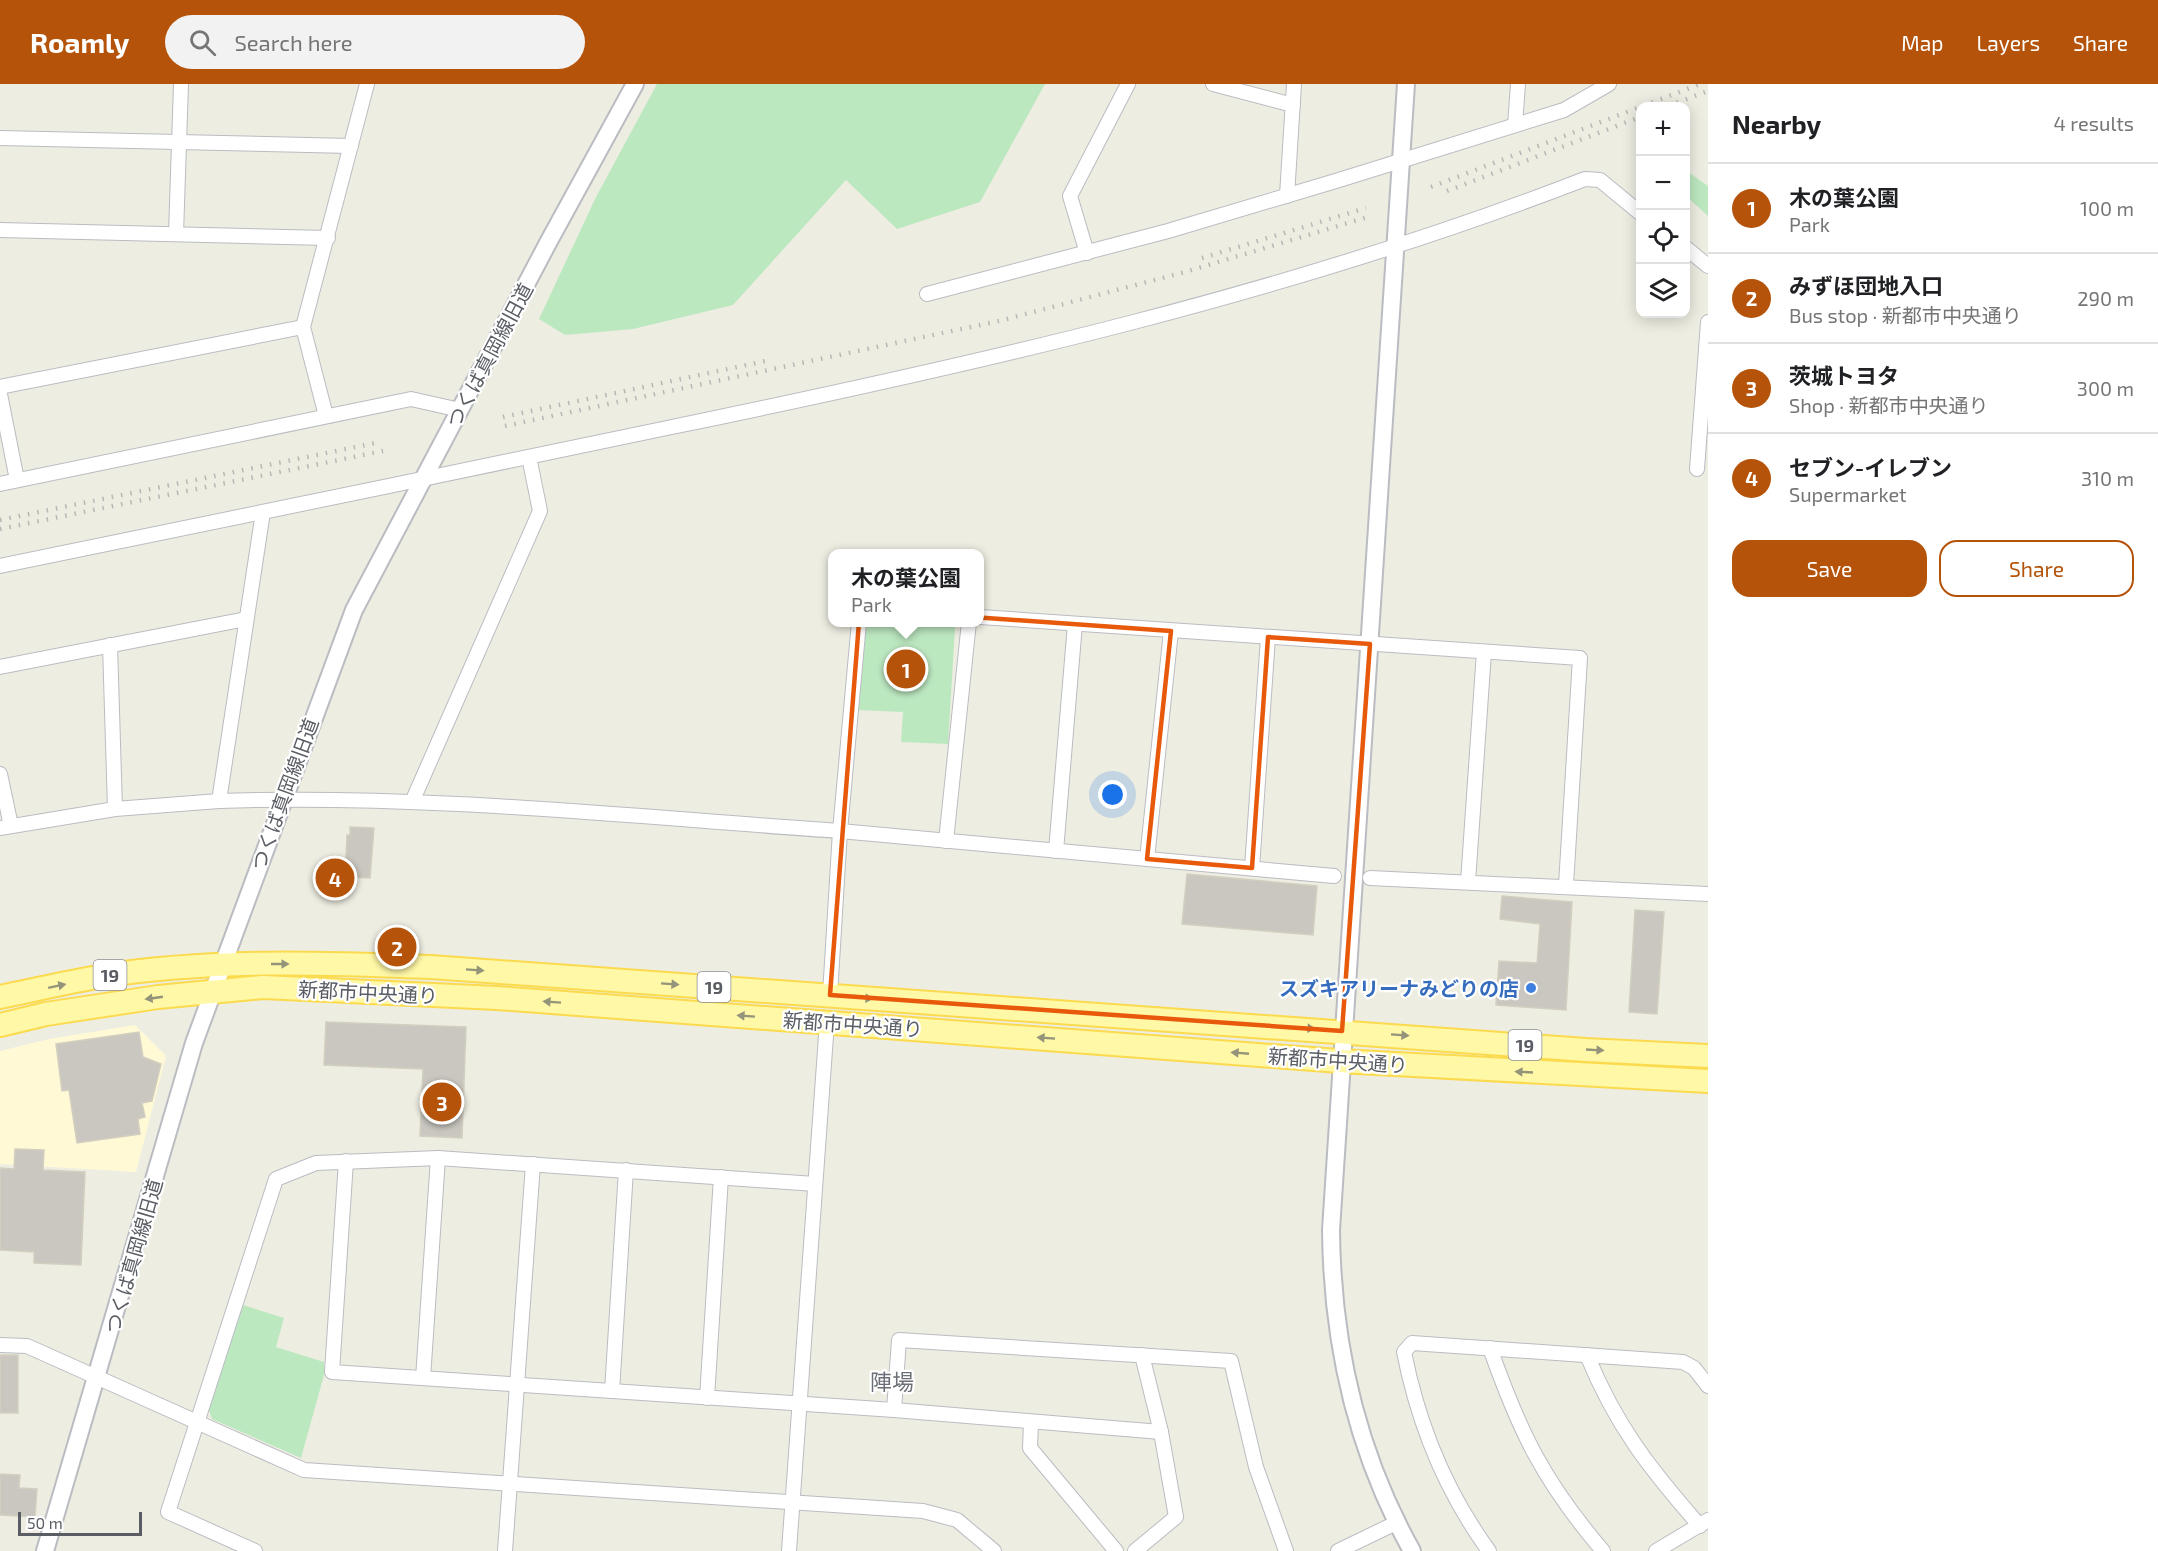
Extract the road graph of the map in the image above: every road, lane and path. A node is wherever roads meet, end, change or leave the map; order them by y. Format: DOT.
graph roads {
  1 [pos="181,84"];
  2 [pos="366,84"];
  3 [pos="635,84"];
  4 [pos="1128,84"];
  5 [pos="1213,84"];
  6 [pos="1294,84"];
  7 [pos="1406,84"];
  8 [pos="1518,84"];
  9 [pos="1609,84"];
  10 [pos="1293,105"];
  11 [pos="1515,125"];
  12 [pos="0,138"];
  13 [pos="180,142"];
  14 [pos="351,146"];
  15 [pos="1401,160"];
  16 [pos="1287,196"];
  17 [pos="1637,210"];
  18 [pos="0,230"];
  19 [pos="176,234"];
  20 [pos="328,238"];
  21 [pos="1396,246"];
  22 [pos="1690,251"];
  23 [pos="1087,254"];
  24 [pos="1708,266"];
  25 [pos="927,294"];
  26 [pos="1708,322"];
  27 [pos="303,327"];
  28 [pos="0,387"];
  29 [pos="0,394"];
  30 [pos="460,410"];
  31 [pos="326,416"];
  32 [pos="529,457"];
  33 [pos="1697,469"];
  34 [pos="17,480"];
  35 [pos="423,480"];
  36 [pos="0,484"];
  37 [pos="263,512"];
  38 [pos="0,566"];
  39 [pos="984,618"];
  40 [pos="246,619"];
  41 [pos="1075,624"];
  42 [pos="859,627"];
  43 [pos="968,627"];
  44 [pos="1171,630"];
  45 [pos="1268,637"];
  46 [pos="1370,644"];
  47 [pos="110,645"];
  48 [pos="1484,652"];
  49 [pos="0,667"];
  50 [pos="0,774"];
  51 [pos="282,799"];
  52 [pos="219,801"];
  53 [pos="412,802"];
  54 [pos="115,809"];
  55 [pos="6,827"];
  56 [pos="840,831"];
  57 [pos="946,841"];
  58 [pos="1056,851"];
  59 [pos="1147,859"];
  60 [pos="1252,868"];
  61 [pos="1335,876"];
  62 [pos="1370,878"];
  63 [pos="1468,882"];
  64 [pos="1566,885"];
  65 [pos="1708,894"];
  66 [pos="222,965"];
  67 [pos="212,990"];
  68 [pos="830,995"];
  69 [pos="0,997"];
  70 [pos="826,1022"];
  71 [pos="0,1025"];
  72 [pos="1342,1031"];
  73 [pos="1708,1056"];
  74 [pos="1340,1060"];
  75 [pos="1708,1081"];
  76 [pos="438,1158"];
  77 [pos="346,1161"];
  78 [pos="533,1164"];
  79 [pos="626,1170"];
  80 [pos="721,1177"];
  81 [pos="815,1184"];
  82 [pos="0,1345"];
  83 [pos="1490,1348"];
  84 [pos="1142,1355"];
  85 [pos="1587,1355"];
  86 [pos="98,1377"];
  87 [pos="423,1378"];
  88 [pos="517,1384"];
  89 [pos="1708,1386"];
  90 [pos="612,1391"];
  91 [pos="706,1398"];
  92 [pos="800,1404"];
  93 [pos="894,1410"];
  94 [pos="1031,1422"];
  95 [pos="197,1423"];
  96 [pos="1161,1432"];
  97 [pos="510,1484"];
  98 [pos="792,1503"];
  99 [pos="1396,1523"];
  100 [pos="1704,1523"];
  101 [pos="1486,1550"];
  102 [pos="45,1551"];
  103 [pos="255,1551"];
  104 [pos="505,1551"];
  105 [pos="789,1551"];
  106 [pos="994,1551"];
  107 [pos="1116,1551"];
  108 [pos="1135,1551"];
  109 [pos="1286,1551"];
  110 [pos="1338,1551"];
  111 [pos="1412,1551"];
  112 [pos="1603,1551"];
  113 [pos="1656,1551"];
  1 -- 13 [label="street"];
  2 -- 14 [label="street"];
  3 -- 30 [label="street, つくば真岡線旧道"];
  4 -- 23 [label="street"];
  5 -- 10 [label="street"];
  6 -- 10 [label="street"];
  7 -- 15 [label="street"];
  8 -- 11 [label="street"];
  9 -- 11 [label="street"];
  10 -- 16 [label="street"];
  11 -- 15 [label="street"];
  12 -- 13 [label="street"];
  13 -- 14 [label="street"];
  13 -- 19 [label="street"];
  14 -- 20 [label="street"];
  15 -- 16 [label="street"];
  15 -- 21 [label="street"];
  16 -- 23 [label="street"];
  17 -- 21 [label="street"];
  18 -- 19 [label="street"];
  19 -- 20 [label="street"];
  20 -- 27 [label="street"];
  21 -- 32 [label="street"];
  21 -- 46 [label="street"];
  22 -- 24 [label="street"];
  23 -- 25 [label="street"];
  26 -- 33 [label="street"];
  27 -- 28 [label="street"];
  27 -- 31 [label="street"];
  29 -- 34 [label="street"];
  30 -- 31 [label="street"];
  30 -- 35 [label="street, つくば真岡線旧道"];
  31 -- 34 [label="street"];
  32 -- 35 [label="street"];
  32 -- 53 [label="street"];
  34 -- 36 [label="street"];
  35 -- 37 [label="street"];
  35 -- 51 [label="street, つくば真岡線旧道"];
  37 -- 38 [label="street"];
  37 -- 40 [label="street"];
  39 -- 41 [label="street"];
  40 -- 47 [label="street"];
  40 -- 52 [label="street"];
  41 -- 44 [label="street"];
  41 -- 58 [label="street"];
  42 -- 56 [label="street"];
  43 -- 57 [label="street"];
  44 -- 45 [label="street"];
  44 -- 59 [label="street"];
  45 -- 46 [label="street"];
  45 -- 60 [label="street"];
  46 -- 48 [label="street"];
  46 -- 72 [label="street"];
  47 -- 49 [label="street"];
  47 -- 54 [label="street"];
  48 -- 63 [label="street"];
  48 -- 64 [label="street"];
  50 -- 55 [label="street"];
  51 -- 52 [label="street"];
  51 -- 53 [label="street"];
  51 -- 66 [label="street, つくば真岡線旧道"];
  52 -- 54 [label="street"];
  53 -- 56 [label="street"];
  54 -- 55 [label="street"];
  56 -- 57 [label="street"];
  56 -- 68 [label="street"];
  57 -- 58 [label="street"];
  58 -- 59 [label="street"];
  59 -- 60 [label="street"];
  60 -- 61 [label="street"];
  62 -- 63 [label="street"];
  63 -- 64 [label="street"];
  64 -- 65 [label="street"];
  66 -- 67 [label="street, つくば真岡線旧道"];
  66 -- 68 [label="main road, 新都市中央通り / 19, one-way"];
  69 -- 66 [label="main road, 新都市中央通り / 19, one-way"];
  70 -- 67 [label="main road, 新都市中央通り / 19, one-way"];
  67 -- 71 [label="main road, 新都市中央通り / 19, one-way"];
  67 -- 86 [label="street, つくば真岡線旧道"];
  68 -- 72 [label="main road, 新都市中央通り / 19, one-way"];
  74 -- 70 [label="main road, 新都市中央通り / 19, one-way"];
  70 -- 81 [label="street"];
  72 -- 73 [label="main road, 新都市中央通り / 19, one-way"];
  72 -- 74 [label="street"];
  75 -- 74 [label="main road, 新都市中央通り / 19, one-way"];
  74 -- 99 [label="street"];
  76 -- 77 [label="street"];
  76 -- 78 [label="street"];
  76 -- 87 [label="street"];
  77 -- 87 [label="street"];
  77 -- 95 [label="street"];
  78 -- 79 [label="street"];
  78 -- 88 [label="street"];
  79 -- 80 [label="street"];
  79 -- 90 [label="street"];
  80 -- 81 [label="street"];
  80 -- 91 [label="street"];
  81 -- 92 [label="street"];
  82 -- 86 [label="street"];
  83 -- 85 [label="street"];
  83 -- 101 [label="street"];
  83 -- 112 [label="street"];
  84 -- 93 [label="street"];
  84 -- 96 [label="street"];
  84 -- 109 [label="street"];
  85 -- 89 [label="street"];
  85 -- 100 [label="street"];
  86 -- 95 [label="street"];
  86 -- 102 [label="street, つくば真岡線旧道"];
  87 -- 88 [label="street"];
  88 -- 90 [label="street"];
  88 -- 97 [label="street"];
  90 -- 91 [label="street"];
  91 -- 92 [label="street"];
  92 -- 93 [label="street"];
  92 -- 98 [label="street"];
  93 -- 94 [label="street"];
  94 -- 96 [label="street"];
  94 -- 107 [label="street"];
  95 -- 97 [label="street"];
  95 -- 103 [label="street"];
  96 -- 108 [label="street"];
  97 -- 98 [label="street"];
  97 -- 104 [label="street"];
  98 -- 105 [label="street"];
  98 -- 106 [label="street"];
  99 -- 110 [label="street"];
  99 -- 111 [label="street"];
  100 -- 113 [label="street"];
}
